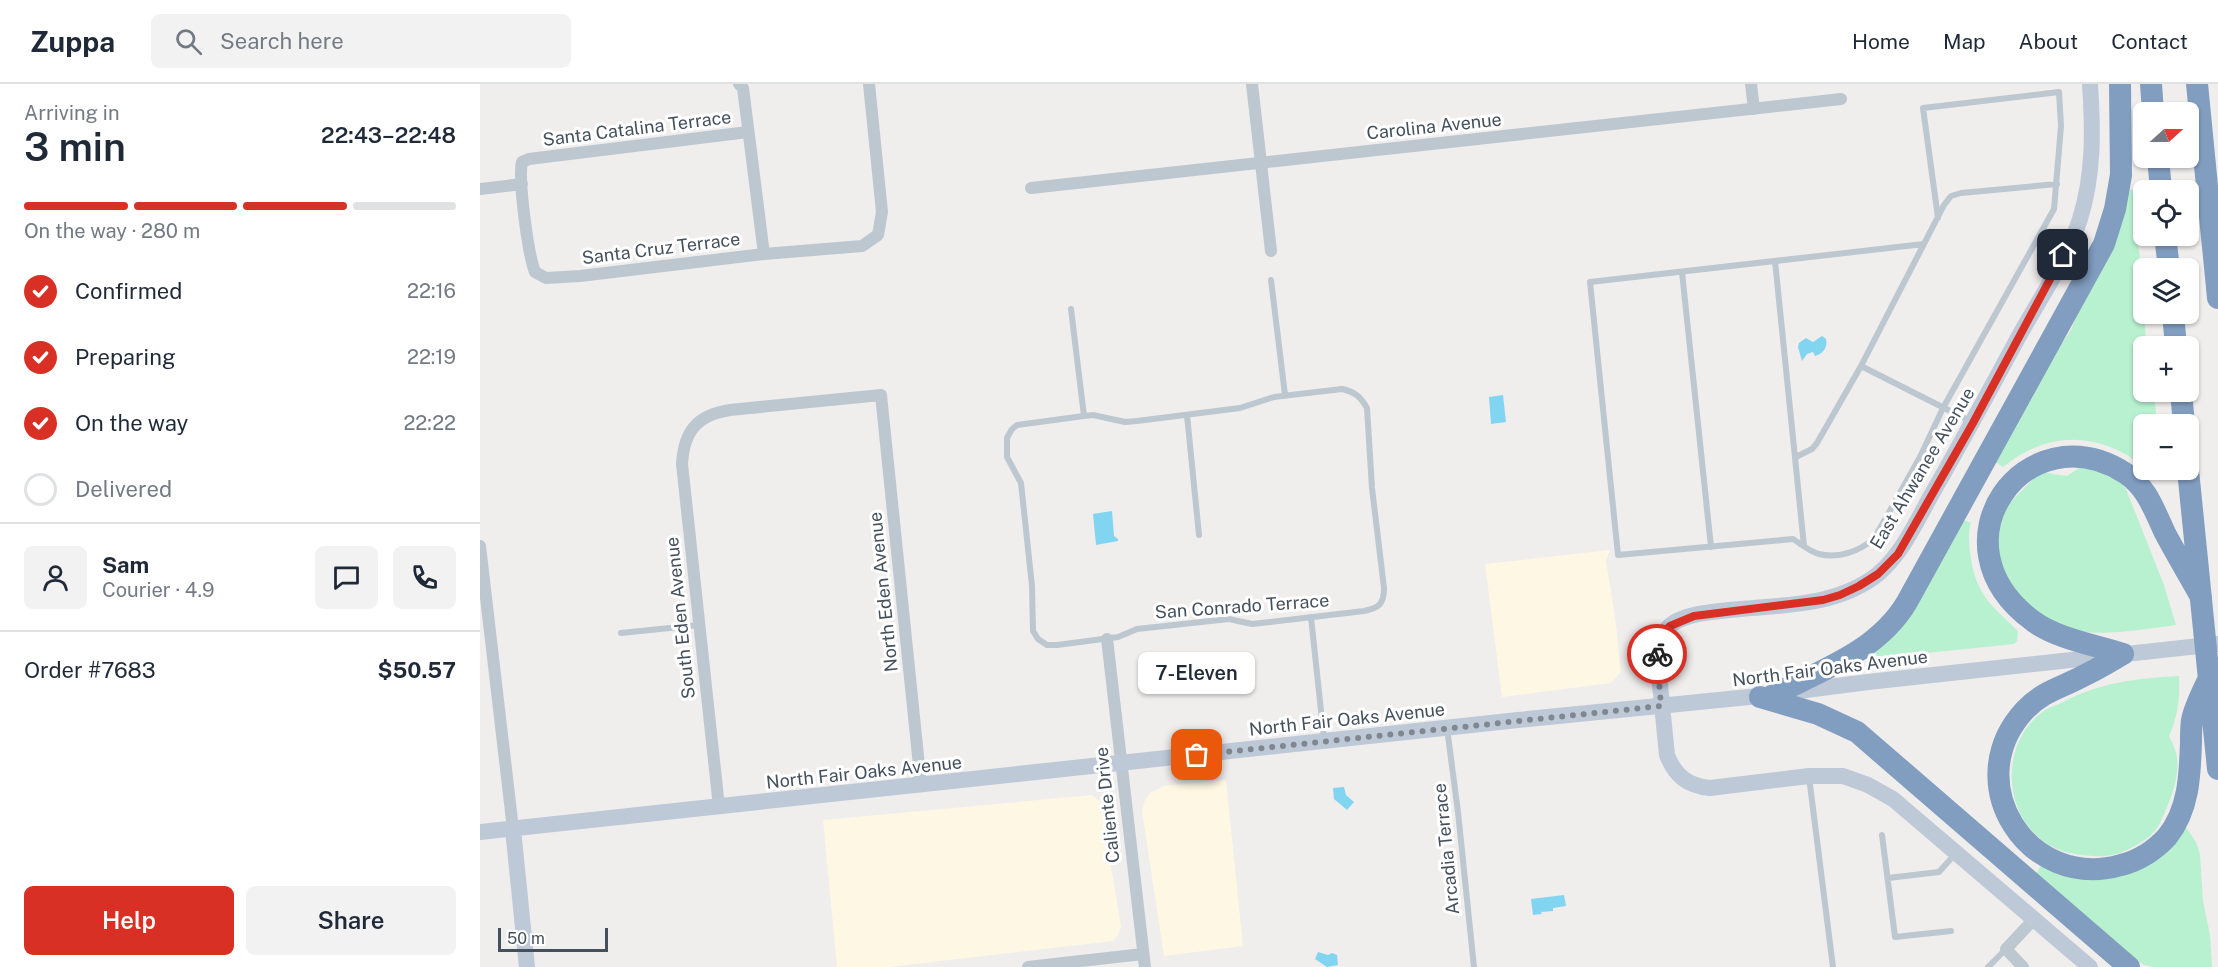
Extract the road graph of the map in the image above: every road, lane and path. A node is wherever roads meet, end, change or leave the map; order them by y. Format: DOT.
graph roads {
  1 [pos="739,84"];
  2 [pos="869,84"];
  3 [pos="1252,84"];
  4 [pos="1751,84"];
  5 [pos="2090,84"];
  6 [pos="2120,84"];
  7 [pos="2151,84"];
  8 [pos="2197,84"];
  9 [pos="1840,99"];
  10 [pos="2152,102"];
  11 [pos="1754,109"];
  12 [pos="748,132"];
  13 [pos="1261,163"];
  14 [pos="522,184"];
  15 [pos="2057,184"];
  16 [pos="1031,188"];
  17 [pos="480,189"];
  18 [pos="1938,218"];
  19 [pos="2215,241"];
  20 [pos="1924,244"];
  21 [pos="1271,251"];
  22 [pos="764,254"];
  23 [pos="1775,261"];
  24 [pos="1682,272"];
  25 [pos="1271,280"];
  26 [pos="2218,298"];
  27 [pos="1071,309"];
  28 [pos="1861,366"];
  29 [pos="1285,394"];
  30 [pos="881,395"];
  31 [pos="1943,408"];
  32 [pos="1084,416"];
  33 [pos="1187,416"];
  34 [pos="1973,423"];
  35 [pos="1796,457"];
  36 [pos="2189,480"];
  37 [pos="1199,535"];
  38 [pos="480,546"];
  39 [pos="1804,546"];
  40 [pos="1711,547"];
  41 [pos="2201,597"];
  42 [pos="1311,617"];
  43 [pos="699,625"];
  44 [pos="621,633"];
  45 [pos="1107,639"];
  46 [pos="2218,644"];
  47 [pos="2122,654"];
  48 [pos="2209,678"];
  49 [pos="1766,696"];
  50 [pos="1661,706"];
  51 [pos="1447,728"];
  52 [pos="1324,741"];
  53 [pos="1121,763"];
  54 [pos="2218,770"];
  55 [pos="1809,776"];
  56 [pos="921,785"];
  57 [pos="719,807"];
  58 [pos="513,829"];
  59 [pos="480,832"];
  60 [pos="1882,834"];
  61 [pos="1956,853"];
  62 [pos="1888,878"];
  63 [pos="2034,919"];
  64 [pos="1951,931"];
  65 [pos="2006,950"];
  66 [pos="1143,954"];
  67 [pos="527,967"];
  68 [pos="1028,967"];
  69 [pos="1145,967"];
  70 [pos="1474,967"];
  71 [pos="1833,967"];
  72 [pos="1988,967"];
  73 [pos="2023,967"];
  74 [pos="2090,967"];
  75 [pos="2129,967"];
  1 -- 12 [label="street"];
  2 -- 22 [label="street, Santa Cruz Terrace"];
  3 -- 13 [label="street"];
  4 -- 11 [label="street"];
  5 -- 34 [label="main road, East Ahwanee Avenue"];
  6 -- 49 [label="highway"];
  7 -- 10 [label="highway"];
  8 -- 19 [label="highway"];
  9 -- 11 [label="street, Carolina Avenue"];
  11 -- 13 [label="street, Carolina Avenue"];
  12 -- 14 [label="street, Santa Catalina Terrace"];
  12 -- 22 [label="street"];
  13 -- 16 [label="street, Carolina Avenue"];
  13 -- 21 [label="street"];
  14 -- 17 [label="street"];
  14 -- 22 [label="street, Santa Cruz Terrace"];
  15 -- 18 [label="lane"];
  15 -- 18 [label="lane"];
  15 -- 31 [label="lane"];
  18 -- 20 [label="lane"];
  19 -- 26 [label="highway"];
  20 -- 23 [label="lane"];
  20 -- 28 [label="lane"];
  23 -- 24 [label="lane"];
  23 -- 35 [label="lane"];
  24 -- 40 [label="lane"];
  24 -- 40 [label="lane"];
  25 -- 29 [label="lane"];
  27 -- 32 [label="lane"];
  28 -- 31 [label="lane"];
  28 -- 35 [label="lane"];
  29 -- 33 [label="lane, San Conrado Terrace"];
  29 -- 42 [label="lane, San Conrado Terrace"];
  30 -- 43 [label="street, South Eden Avenue"];
  30 -- 56 [label="street, North Eden Avenue"];
  31 -- 34 [label="lane"];
  31 -- 39 [label="lane"];
  32 -- 33 [label="lane, San Conrado Terrace"];
  32 -- 45 [label="lane, San Conrado Terrace"];
  33 -- 37 [label="lane"];
  34 -- 50 [label="main road, East Ahwanee Avenue"];
  35 -- 39 [label="lane"];
  36 -- 41 [label="highway"];
  38 -- 58 [label="street"];
  39 -- 40 [label="lane"];
  41 -- 47 [label="highway"];
  41 -- 48 [label="highway"];
  42 -- 45 [label="lane, San Conrado Terrace"];
  42 -- 52 [label="lane"];
  43 -- 44 [label="lane"];
  43 -- 57 [label="street, South Eden Avenue"];
  45 -- 53 [label="street, Caliente Drive"];
  46 -- 47 [label="main road, North Fair Oaks Avenue"];
  47 -- 48 [label="highway"];
  47 -- 49 [label="main road, North Fair Oaks Avenue"];
  48 -- 54 [label="highway"];
  49 -- 50 [label="main road, North Fair Oaks Avenue"];
  49 -- 75 [label="highway"];
  50 -- 51 [label="main road, North Fair Oaks Avenue"];
  50 -- 55 [label="main road, East Ahwanee Avenue"];
  51 -- 52 [label="main road, North Fair Oaks Avenue"];
  51 -- 70 [label="lane, Arcadia Terrace"];
  52 -- 53 [label="main road, North Fair Oaks Avenue"];
  53 -- 56 [label="main road, North Fair Oaks Avenue"];
  53 -- 66 [label="street, Caliente Drive"];
  55 -- 61 [label="main road, East Ahwanee Avenue"];
  55 -- 71 [label="lane"];
  56 -- 57 [label="main road, North Fair Oaks Avenue"];
  57 -- 58 [label="main road, North Fair Oaks Avenue"];
  58 -- 59 [label="main road, North Fair Oaks Avenue"];
  58 -- 67 [label="main road"];
  60 -- 62 [label="lane"];
  61 -- 62 [label="lane"];
  61 -- 63 [label="main road, East Ahwanee Avenue"];
  62 -- 64 [label="lane"];
  63 -- 65 [label="street"];
  63 -- 74 [label="main road, East Ahwanee Avenue"];
  65 -- 72 [label="lane"];
  65 -- 73 [label="street"];
  66 -- 68 [label="street"];
  66 -- 69 [label="street, Caliente Drive"];
}
